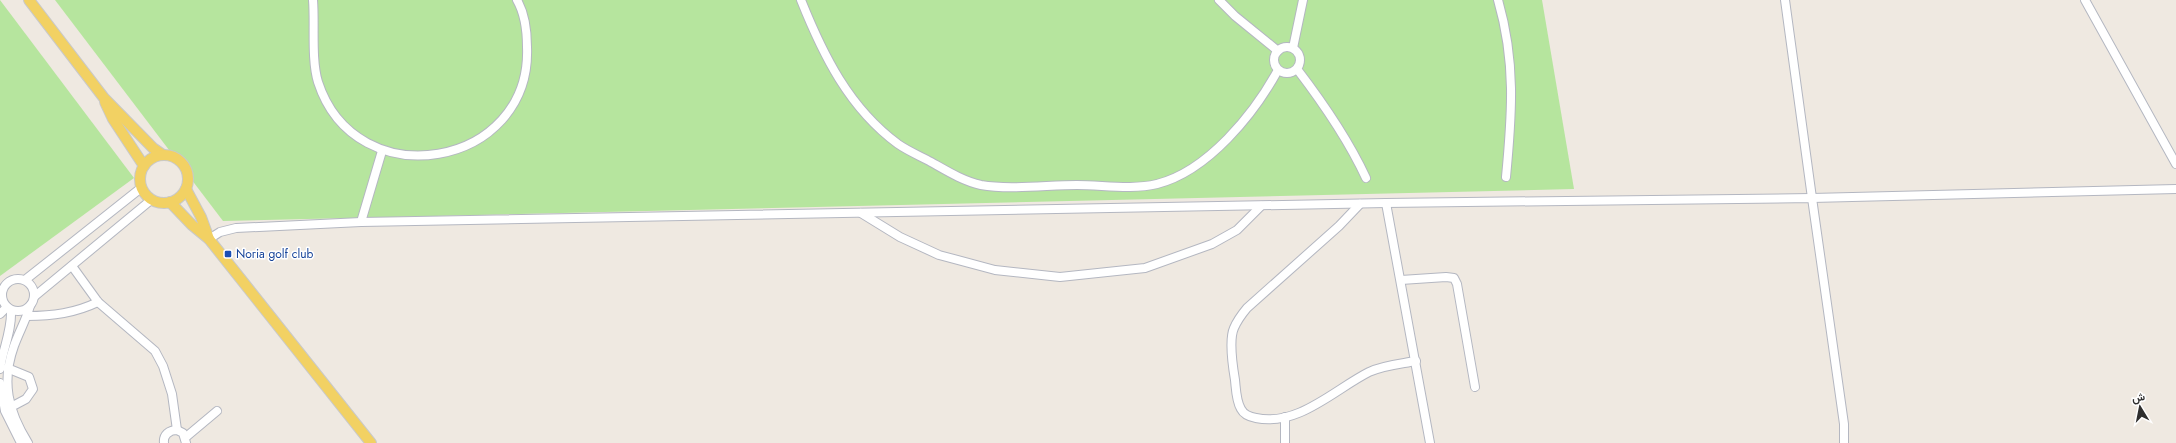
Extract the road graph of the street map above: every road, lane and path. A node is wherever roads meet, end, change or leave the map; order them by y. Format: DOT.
graph roads {
  1 [pos="30,0"];
  2 [pos="314,0"];
  3 [pos="517,0"];
  4 [pos="801,0"];
  5 [pos="1219,0"];
  6 [pos="1303,0"];
  7 [pos="1498,0"];
  8 [pos="1785,0"];
  9 [pos="2085,0"];
  10 [pos="1293,48"];
  11 [pos="1278,51"];
  12 [pos="1297,69"];
  13 [pos="1278,70"];
  14 [pos="104,98"];
  15 [pos="382,151"];
  16 [pos="163,155"];
  17 [pos="2176,164"];
  18 [pos="144,166"];
  19 [pos="1506,177"];
  20 [pos="1366,178"];
  21 [pos="142,188"];
  22 [pos="186,189"];
  23 [pos="2176,189"];
  24 [pos="1812,198"];
  25 [pos="151,200"];
  26 [pos="170,202"];
  27 [pos="1386,203"];
  28 [pos="1360,204"];
  29 [pos="1261,206"];
  30 [pos="861,213"];
  31 [pos="361,222"];
  32 [pos="209,239"];
  33 [pos="72,266"];
  34 [pos="25,280"];
  35 [pos="1401,280"];
  36 [pos="35,296"];
  37 [pos="98,302"];
  38 [pos="30,306"];
  39 [pos="9,308"];
  40 [pos="0,314"];
  41 [pos="28,316"];
  42 [pos="1416,361"];
  43 [pos="4,369"];
  44 [pos="0,384"];
  45 [pos="1475,387"];
  46 [pos="11,407"];
  47 [pos="217,411"];
  48 [pos="1285,417"];
  49 [pos="176,430"];
  50 [pos="186,440"];
  51 [pos="21,443"];
  52 [pos="28,443"];
  53 [pos="164,443"];
  54 [pos="371,443"];
  55 [pos="1285,443"];
  56 [pos="1430,443"];
  57 [pos="1844,443"];
  1 -- 14 [label="main road"];
  2 -- 15 [label="street"];
  3 -- 15 [label="street"];
  4 -- 13 [label="street"];
  5 -- 11 [label="street"];
  6 -- 10 [label="street"];
  7 -- 19 [label="street"];
  8 -- 24 [label="street"];
  9 -- 17 [label="street"];
  10 -- 11 [label="street"];
  10 -- 12 [label="street"];
  11 -- 13 [label="street"];
  12 -- 13 [label="street"];
  12 -- 20 [label="street"];
  14 -- 16 [label="main road"];
  14 -- 18 [label="main road"];
  15 -- 31 [label="street"];
  16 -- 18 [label="main road"];
  16 -- 22 [label="main road"];
  18 -- 21 [label="main road"];
  21 -- 25 [label="main road"];
  21 -- 34 [label="street"];
  22 -- 26 [label="main road"];
  22 -- 32 [label="main road"];
  23 -- 24 [label="street"];
  24 -- 27 [label="street"];
  24 -- 57 [label="street"];
  25 -- 26 [label="main road"];
  25 -- 33 [label="street"];
  26 -- 32 [label="main road"];
  27 -- 28 [label="street"];
  27 -- 35 [label="street"];
  28 -- 29 [label="street"];
  28 -- 48 [label="street"];
  29 -- 30 [label="street"];
  29 -- 30 [label="street"];
  30 -- 31 [label="street"];
  31 -- 32 [label="street"];
  32 -- 54 [label="main road"];
  33 -- 36 [label="street"];
  33 -- 37 [label="street"];
  34 -- 36 [label="street"];
  34 -- 39 [label="street"];
  35 -- 42 [label="street"];
  35 -- 45 [label="street"];
  36 -- 38 [label="street"];
  37 -- 41 [label="street"];
  37 -- 49 [label="street"];
  38 -- 39 [label="street"];
  38 -- 41 [label="street"];
  39 -- 40 [label="street"];
  39 -- 43 [label="street"];
  41 -- 43 [label="street"];
  42 -- 48 [label="street"];
  42 -- 56 [label="street"];
  43 -- 46 [label="street"];
  43 -- 46 [label="street"];
  44 -- 51 [label="street"];
  46 -- 52 [label="street"];
  47 -- 50 [label="street"];
  48 -- 55 [label="street"];
  49 -- 50 [label="street"];
  49 -- 53 [label="street"];
}
